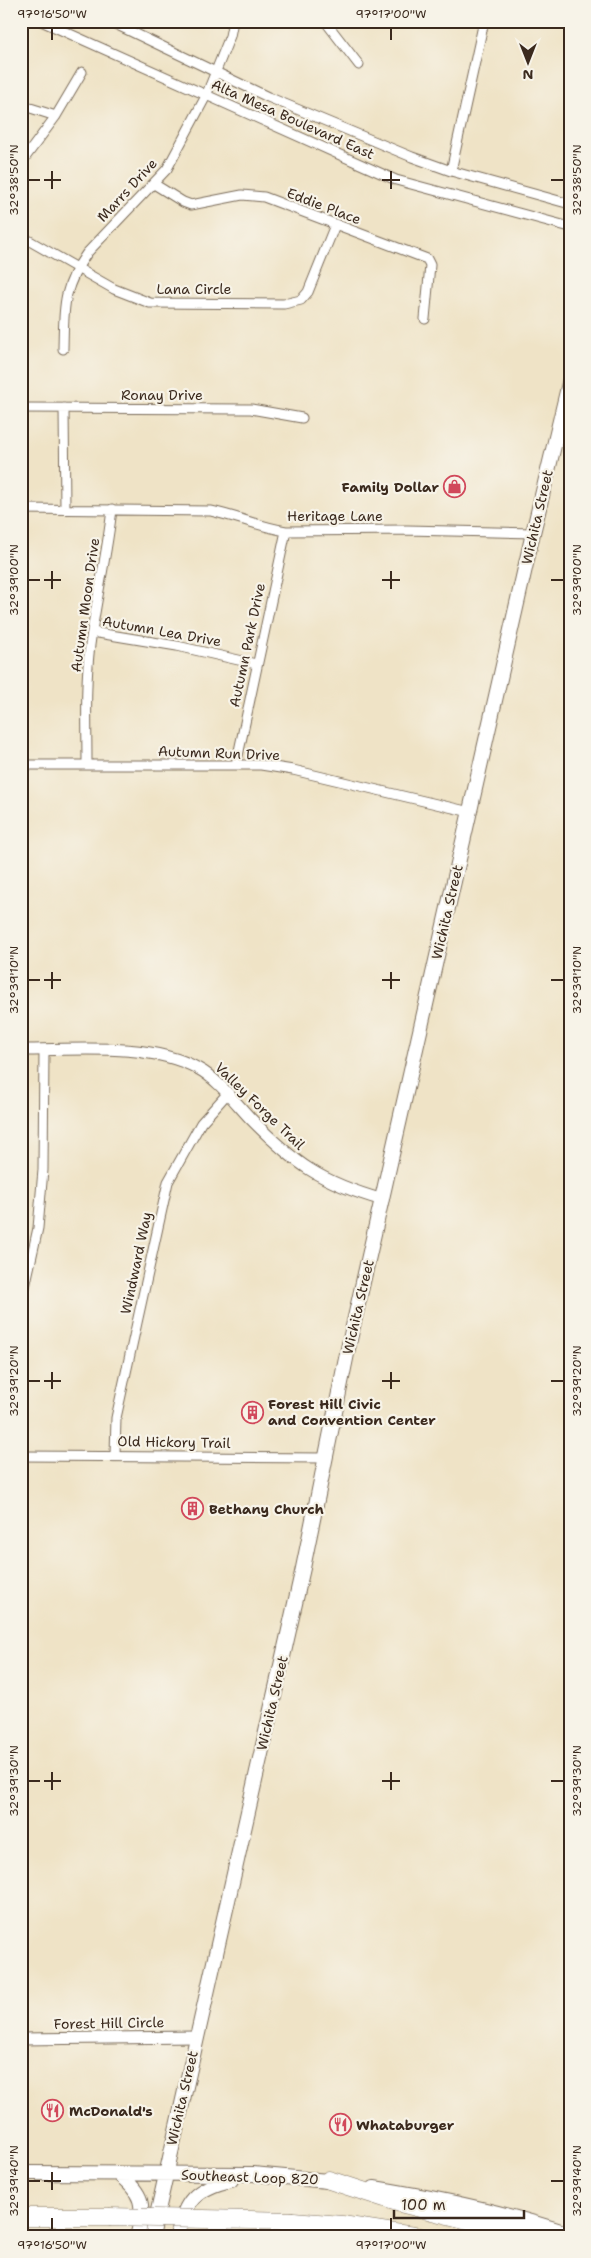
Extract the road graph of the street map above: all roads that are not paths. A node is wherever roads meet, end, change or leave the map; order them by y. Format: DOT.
graph roads {
  1 [pos="41,21"];
  2 [pos="109,21"];
  3 [pos="233,21"];
  4 [pos="484,21"];
  5 [pos="327,22"];
  6 [pos="359,65"];
  7 [pos="82,72"];
  8 [pos="217,72"];
  9 [pos="206,96"];
  10 [pos="24,106"];
  11 [pos="56,116"];
  12 [pos="21,163"];
  13 [pos="451,171"];
  14 [pos="154,184"];
  15 [pos="570,204"];
  16 [pos="335,225"];
  17 [pos="570,227"];
  18 [pos="21,236"];
  19 [pos="76,268"];
  20 [pos="425,320"];
  21 [pos="63,349"];
  22 [pos="570,379"];
  23 [pos="21,408"];
  24 [pos="64,408"];
  25 [pos="302,418"];
  26 [pos="21,509"];
  27 [pos="65,509"];
  28 [pos="112,509"];
  29 [pos="286,530"];
  30 [pos="532,533"];
  31 [pos="92,632"];
  32 [pos="256,664"];
  33 [pos="21,764"];
  34 [pos="87,764"];
  35 [pos="236,765"];
  36 [pos="470,812"];
  37 [pos="21,1050"];
  38 [pos="44,1050"];
  39 [pos="227,1094"];
  40 [pos="383,1200"];
  41 [pos="21,1305"];
  42 [pos="115,1455"];
  43 [pos="21,1456"];
  44 [pos="326,1458"];
  45 [pos="196,2037"];
  46 [pos="21,2039"];
  47 [pos="21,2173"];
  48 [pos="117,2173"];
  49 [pos="165,2174"];
  50 [pos="253,2174"];
  51 [pos="328,2180"];
  52 [pos="21,2217"];
  53 [pos="570,2234"];
  54 [pos="137,2237"];
  55 [pos="152,2237"];
  56 [pos="177,2237"];
  57 [pos="420,2237"];
  58 [pos="536,2237"];
  1 -- 9 [label="street, Alta Mesa Boulevard East"];
  2 -- 8 [label="street, Alta Mesa Boulevard East"];
  3 -- 8 [label="street, Marrs Drive"];
  4 -- 13 [label="street"];
  5 -- 6 [label="street"];
  7 -- 11 [label="street"];
  8 -- 9 [label="street, Marrs Drive"];
  8 -- 13 [label="street, Alta Mesa Boulevard East"];
  9 -- 14 [label="street, Marrs Drive"];
  9 -- 17 [label="street, Alta Mesa Boulevard East"];
  10 -- 11 [label="street"];
  11 -- 12 [label="street"];
  13 -- 15 [label="street, Alta Mesa Boulevard East"];
  14 -- 16 [label="street, Eddie Place"];
  14 -- 19 [label="street, Marrs Drive"];
  16 -- 19 [label="street, Lana Circle"];
  16 -- 20 [label="street, Eddie Place"];
  18 -- 19 [label="street, Lana Circle"];
  19 -- 21 [label="street, Marrs Drive"];
  22 -- 30 [label="main road, Wichita Street"];
  23 -- 24 [label="street, Ronay Drive"];
  24 -- 25 [label="street, Ronay Drive"];
  24 -- 27 [label="street"];
  26 -- 27 [label="street, Heritage Lane"];
  27 -- 28 [label="street, Heritage Lane"];
  28 -- 29 [label="street, Heritage Lane"];
  28 -- 31 [label="street, Autumn Moon Drive"];
  29 -- 30 [label="street, Heritage Lane"];
  29 -- 32 [label="street, Autumn Park Drive"];
  30 -- 36 [label="main road, Wichita Street"];
  31 -- 32 [label="street, Autumn Lea Drive"];
  31 -- 34 [label="street, Autumn Moon Drive"];
  32 -- 35 [label="street, Autumn Park Drive"];
  33 -- 34 [label="street, Autumn Run Drive"];
  34 -- 35 [label="street, Autumn Run Drive"];
  35 -- 36 [label="street, Autumn Run Drive"];
  36 -- 40 [label="main road, Wichita Street"];
  37 -- 38 [label="street, Valley Forge Trail"];
  38 -- 39 [label="street, Valley Forge Trail"];
  38 -- 41 [label="street"];
  39 -- 40 [label="street, Valley Forge Trail"];
  39 -- 42 [label="street, Windward Way"];
  40 -- 44 [label="main road, Wichita Street"];
  42 -- 43 [label="street, Old Hickory Trail"];
  42 -- 44 [label="street, Old Hickory Trail"];
  44 -- 45 [label="main road, Wichita Street"];
  45 -- 46 [label="street, Forest Hill Circle"];
  45 -- 49 [label="main road, Wichita Street"];
  47 -- 48 [label="main road, Southeast Loop 820"];
  48 -- 49 [label="main road, Southeast Loop 820"];
  48 -- 54 [label="main road"];
  49 -- 50 [label="main road, Southeast Loop 820"];
  49 -- 55 [label="main road, Wichita Street"];
  50 -- 51 [label="main road, Southeast Loop 820"];
  50 -- 56 [label="main road"];
  51 -- 53 [label="main road, Southeast Loop 820"];
  51 -- 58 [label="highway"];
  52 -- 57 [label="highway, bridge"];
}
